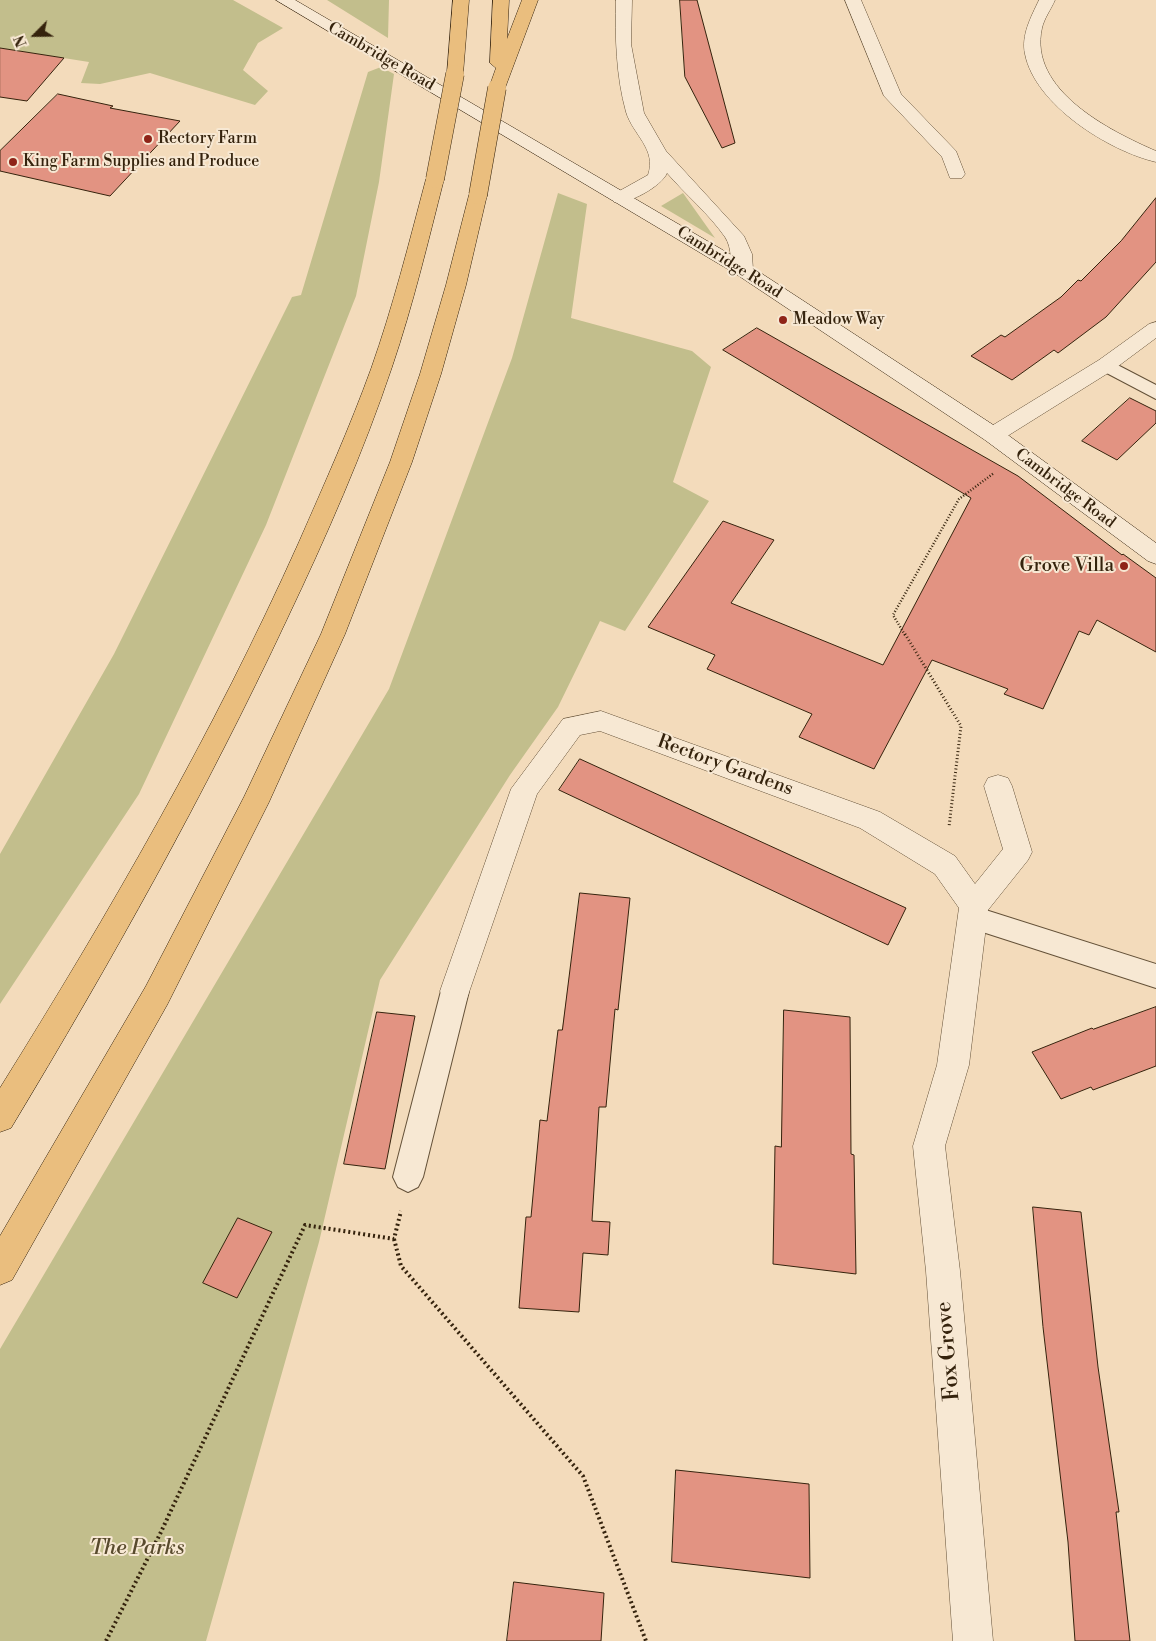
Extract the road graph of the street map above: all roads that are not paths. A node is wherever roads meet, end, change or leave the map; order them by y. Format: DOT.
graph roads {
  1 [pos="284,0"];
  2 [pos="461,0"];
  3 [pos="501,0"];
  4 [pos="530,0"];
  5 [pos="624,0"];
  6 [pos="853,0"];
  7 [pos="1047,0"];
  8 [pos="446,8"];
  9 [pos="458,49"];
  10 [pos="497,88"];
  11 [pos="659,154"];
  12 [pos="1148,154"];
  13 [pos="956,174"];
  14 [pos="622,198"];
  15 [pos="742,270"];
  16 [pos="1156,328"];
  17 [pos="1106,365"];
  18 [pos="1156,393"];
  19 [pos="994,435"];
  20 [pos="1156,555"];
  21 [pos="998,786"];
  22 [pos="974,912"];
  23 [pos="1156,976"];
  24 [pos="455,991"];
  25 [pos="0,1117"];
  26 [pos="408,1177"];
  27 [pos="0,1268"];
  28 [pos="973,1641"];
  1 -- 14 [label="street, Cambridge Road"];
  2 -- 9 [label="main road"];
  3 -- 10 [label="main road"];
  4 -- 10 [label="main road"];
  5 -- 11 [label="street"];
  6 -- 13 [label="street"];
  7 -- 12 [label="street"];
  8 -- 9 [label="main road"];
  9 -- 25 [label="main road, bridge"];
  10 -- 27 [label="main road, bridge"];
  11 -- 14 [label="street"];
  11 -- 15 [label="street"];
  14 -- 15 [label="street, Cambridge Road"];
  15 -- 19 [label="street, Cambridge Road"];
  16 -- 17 [label="street"];
  17 -- 18 [label="lane"];
  17 -- 19 [label="street"];
  19 -- 20 [label="street, Cambridge Road"];
  21 -- 22 [label="street"];
  22 -- 23 [label="lane"];
  22 -- 24 [label="street, Rectory Gardens"];
  22 -- 28 [label="street, Fox Grove"];
  24 -- 26 [label="lane"];
}
